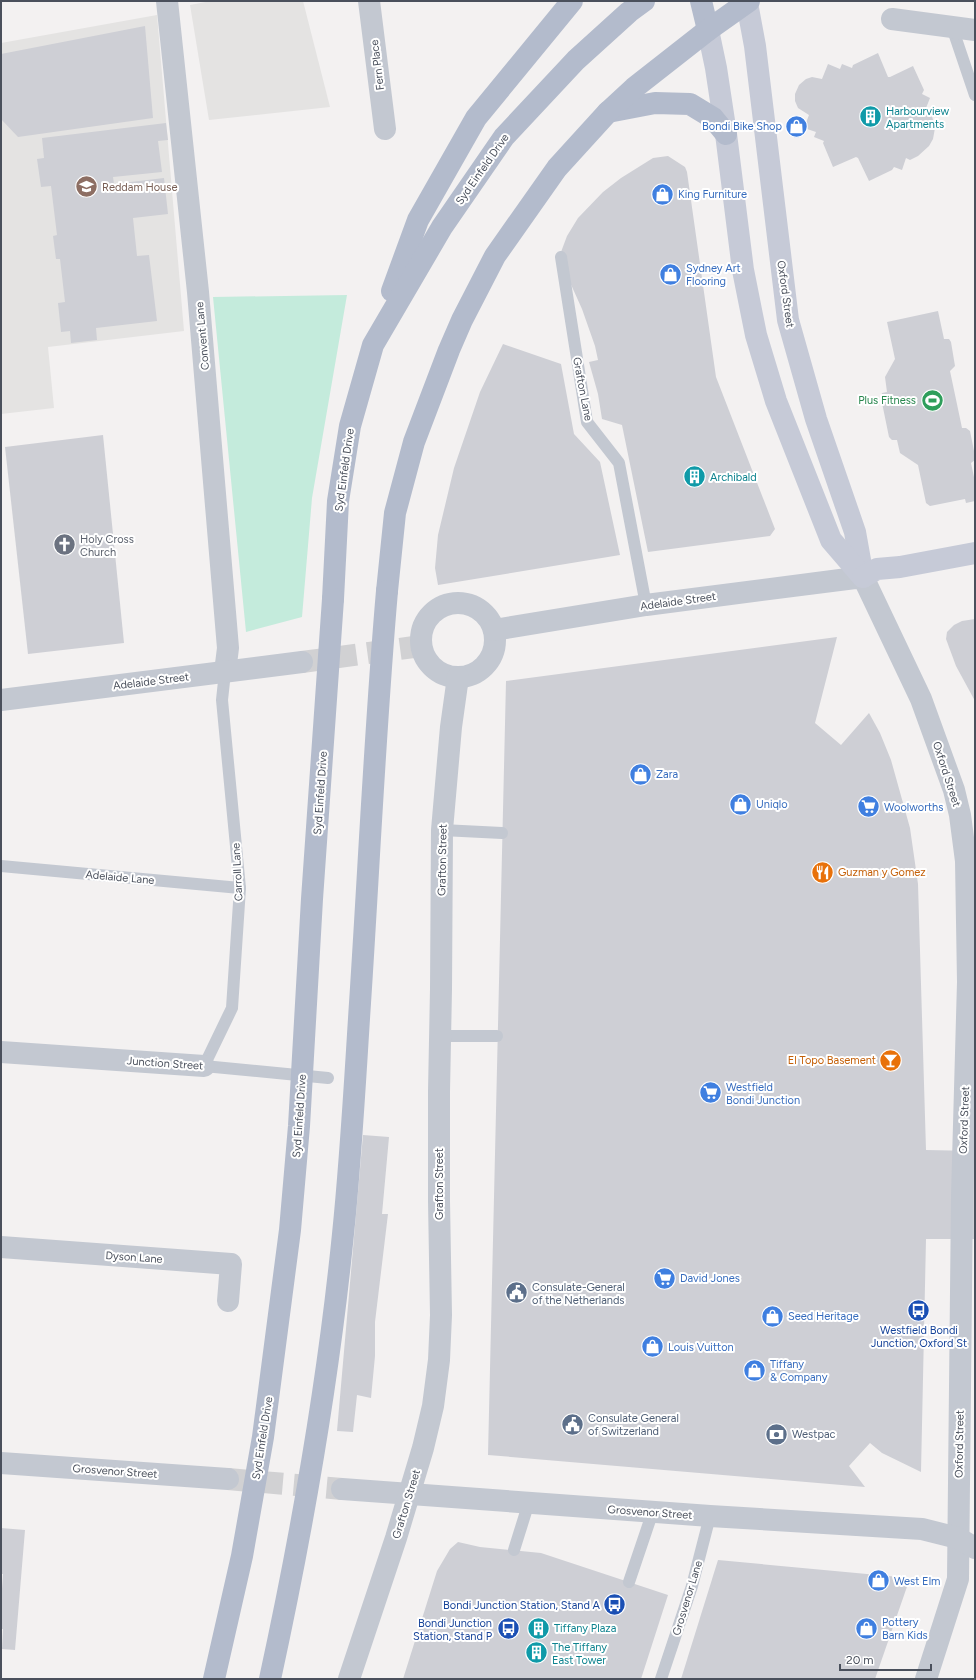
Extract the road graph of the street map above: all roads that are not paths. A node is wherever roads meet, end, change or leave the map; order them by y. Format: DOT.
graph roads {
  1 [pos="167,1"];
  2 [pos="369,1"];
  3 [pos="572,1"];
  4 [pos="644,1"];
  5 [pos="701,1"];
  6 [pos="748,2"];
  7 [pos="892,19"];
  8 [pos="952,27"];
  9 [pos="708,30"];
  10 [pos="975,30"];
  11 [pos="975,95"];
  12 [pos="608,112"];
  13 [pos="385,129"];
  14 [pos="726,134"];
  15 [pos="561,257"];
  16 [pos="372,345"];
  17 [pos="975,553"];
  18 [pos="863,577"];
  19 [pos="646,605"];
  20 [pos="494,630"];
  21 [pos="302,662"];
  22 [pos="225,672"];
  23 [pos="458,677"];
  24 [pos="1,700"];
  25 [pos="442,830"];
  26 [pos="502,833"];
  27 [pos="1,866"];
  28 [pos="240,888"];
  29 [pos="440,1036"];
  30 [pos="497,1036"];
  31 [pos="1,1052"];
  32 [pos="204,1066"];
  33 [pos="328,1078"];
  34 [pos="1,1247"];
  35 [pos="228,1300"];
  36 [pos="1,1464"];
  37 [pos="228,1480"];
  38 [pos="342,1489"];
  39 [pos="409,1494"];
  40 [pos="529,1502"];
  41 [pos="653,1511"];
  42 [pos="710,1516"];
  43 [pos="967,1543"];
  44 [pos="514,1550"];
  45 [pos="629,1582"];
  46 [pos="214,1679"];
  47 [pos="270,1679"];
  48 [pos="349,1679"];
  49 [pos="661,1679"];
  50 [pos="926,1679"];
  1 -- 22 [label="street, Convent Lane"];
  2 -- 13 [label="street, Fern Place"];
  3 -- 16 [label="main road"];
  4 -- 16 [label="main road, Syd Einfeld Drive"];
  5 -- 9 [label="main road"];
  6 -- 9 [label="main road"];
  6 -- 18 [label="street, Oxford Street"];
  7 -- 8 [label="street"];
  8 -- 10 [label="street"];
  8 -- 11 [label="lane"];
  9 -- 12 [label="main road"];
  9 -- 14 [label="street, Oxford Street"];
  12 -- 14 [label="main road"];
  12 -- 47 [label="main road, bridge"];
  14 -- 18 [label="street, Oxford Street"];
  15 -- 19 [label="lane, Grafton Lane"];
  16 -- 46 [label="main road, Syd Einfeld Drive, bridge"];
  17 -- 18 [label="street"];
  18 -- 19 [label="street, Adelaide Street"];
  18 -- 43 [label="street, Oxford Street"];
  19 -- 20 [label="street, Adelaide Street"];
  20 -- 23 [label="street"];
  20 -- 23 [label="street"];
  21 -- 22 [label="street, Adelaide Street"];
  22 -- 24 [label="street, Adelaide Street"];
  22 -- 28 [label="lane, Carroll Lane"];
  23 -- 25 [label="street, Grafton Street"];
  25 -- 26 [label="lane"];
  25 -- 29 [label="street, Grafton Street"];
  27 -- 28 [label="lane, Adelaide Lane"];
  28 -- 32 [label="lane, Carroll Lane"];
  29 -- 30 [label="lane"];
  29 -- 39 [label="street, Grafton Street"];
  31 -- 32 [label="street, Junction Street"];
  32 -- 33 [label="lane, Junction Street"];
  34 -- 35 [label="street, Dyson Lane"];
  36 -- 37 [label="street, Grosvenor Street"];
  38 -- 39 [label="street, Grosvenor Street"];
  39 -- 40 [label="street, Grosvenor Street"];
  39 -- 48 [label="street, Grafton Street"];
  40 -- 41 [label="street, Grosvenor Street"];
  40 -- 44 [label="lane"];
  41 -- 42 [label="street, Grosvenor Street"];
  41 -- 45 [label="lane"];
  42 -- 43 [label="street, Grosvenor Street"];
  42 -- 49 [label="lane, Grosvenor Lane"];
  43 -- 50 [label="street, Oxford Street"];
}
